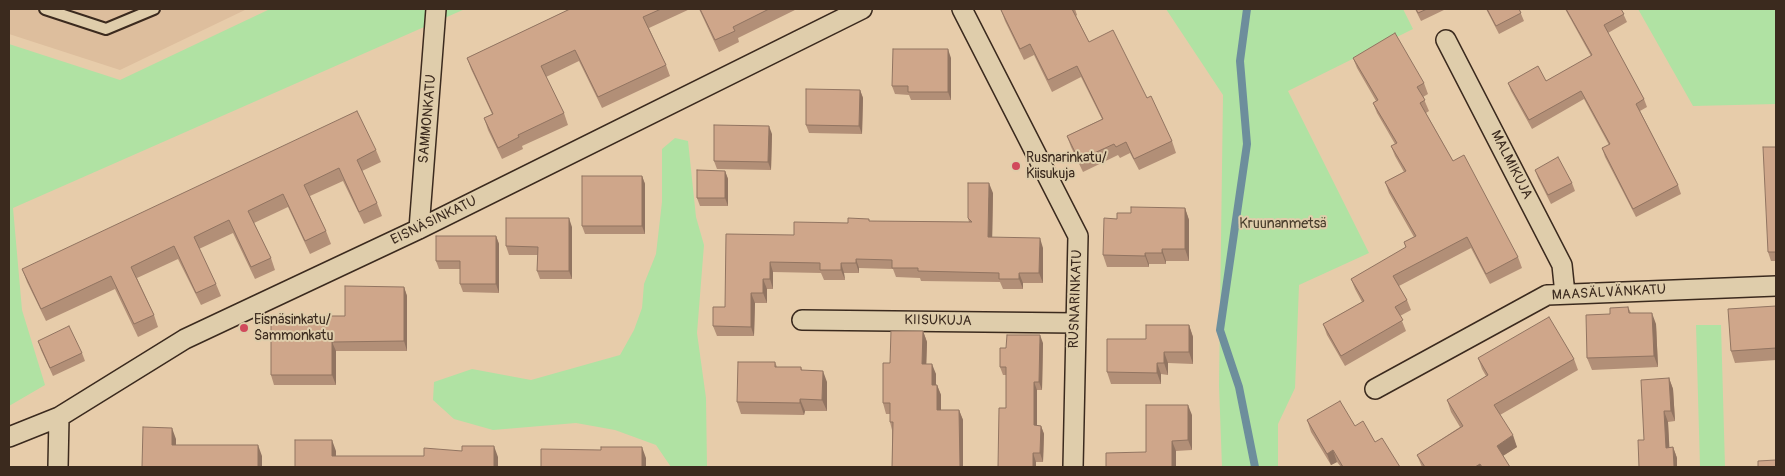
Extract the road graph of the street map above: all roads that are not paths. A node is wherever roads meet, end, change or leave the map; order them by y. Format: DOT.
graph roads {
  1 [pos="45,9"];
  2 [pos="154,9"];
  3 [pos="436,9"];
  4 [pos="862,9"];
  5 [pos="962,9"];
  6 [pos="1446,40"];
  7 [pos="419,229"];
  8 [pos="1776,286"];
  9 [pos="1565,294"];
  10 [pos="802,320"];
  11 [pos="1075,323"];
  12 [pos="1374,389"];
  13 [pos="59,417"];
  14 [pos="9,437"];
  15 [pos="58,467"];
  16 [pos="1072,467"];
  1 -- 2 [label="lane"];
  3 -- 7 [label="street, SAMMONKATU"];
  4 -- 7 [label="street, EISNÄSINKATU"];
  5 -- 11 [label="street, RUSNARINKATU"];
  6 -- 9 [label="street, MALMIKUJA"];
  7 -- 13 [label="street, EISNÄSINKATU"];
  8 -- 9 [label="street, MAASÄLVÄNKATU"];
  9 -- 12 [label="street, MAASÄLVÄNKATU"];
  10 -- 11 [label="street, KIISUKUJA"];
  11 -- 16 [label="street, RUSNARINKATU"];
  13 -- 14 [label="street, EISNÄSINKATU"];
  13 -- 15 [label="street"];
}
